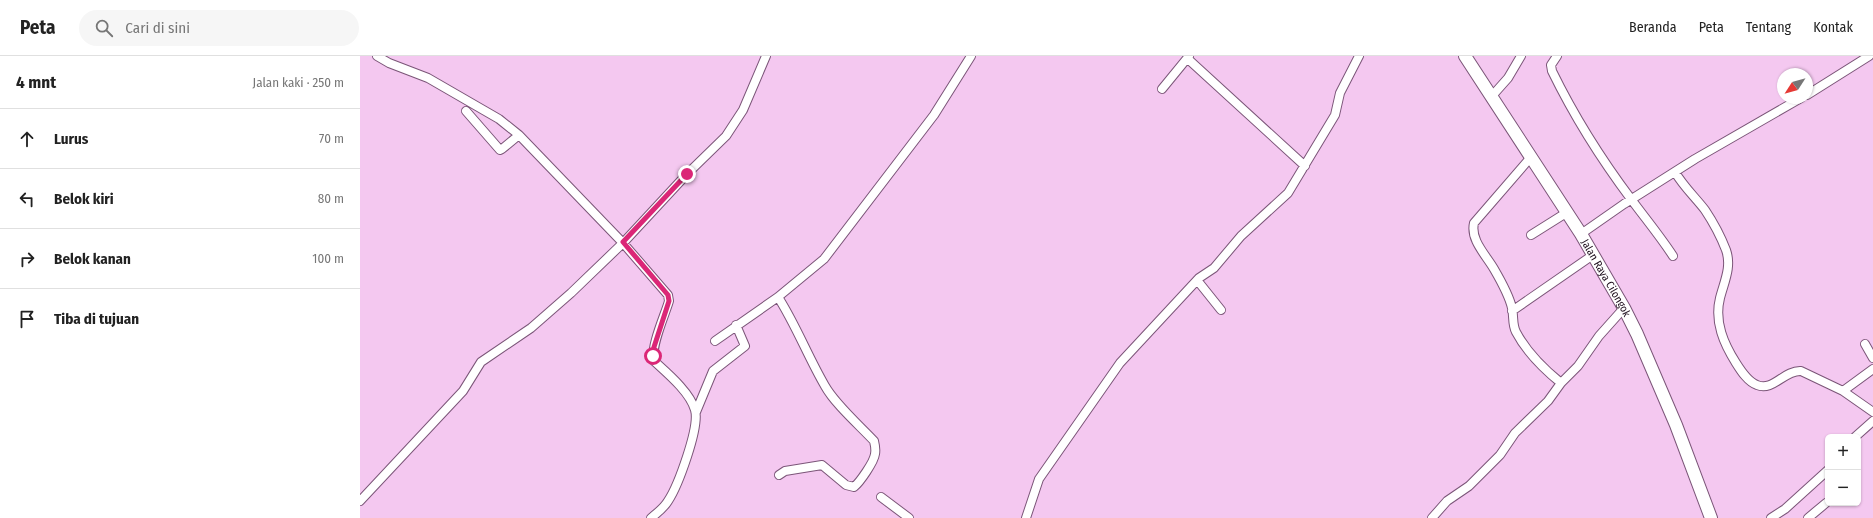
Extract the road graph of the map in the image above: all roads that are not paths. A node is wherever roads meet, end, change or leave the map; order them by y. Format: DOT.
graph roads {
  1 [pos="377,56"];
  2 [pos="766,56"];
  3 [pos="971,56"];
  4 [pos="1359,56"];
  5 [pos="1465,56"];
  6 [pos="1521,56"];
  7 [pos="1557,56"];
  8 [pos="1869,56"];
  9 [pos="1188,57"];
  10 [pos="1162,89"];
  11 [pos="1813,91"];
  12 [pos="1492,96"];
  13 [pos="1792,104"];
  14 [pos="466,111"];
  15 [pos="519,135"];
  16 [pos="1530,157"];
  17 [pos="1305,166"];
  18 [pos="1675,172"];
  19 [pos="1631,199"];
  20 [pos="1566,213"];
  21 [pos="1581,234"];
  22 [pos="1531,235"];
  23 [pos="623,242"];
  24 [pos="1593,255"];
  25 [pos="1673,256"];
  26 [pos="1197,280"];
  27 [pos="778,297"];
  28 [pos="1624,308"];
  29 [pos="1221,310"];
  30 [pos="1512,311"];
  31 [pos="736,326"];
  32 [pos="715,341"];
  33 [pos="1865,344"];
  34 [pos="1873,358"];
  35 [pos="1873,369"];
  36 [pos="1561,383"];
  37 [pos="1843,391"];
  38 [pos="696,412"];
  39 [pos="1873,412"];
  40 [pos="1873,421"];
  41 [pos="1858,434"];
  42 [pos="1825,473"];
  43 [pos="779,475"];
  44 [pos="881,497"];
  45 [pos="360,501"];
  46 [pos="1825,504"];
  47 [pos="651,518"];
  48 [pos="909,518"];
  49 [pos="1026,518"];
  50 [pos="1432,518"];
  51 [pos="1711,518"];
  52 [pos="1771,518"];
  53 [pos="1808,518"];
  1 -- 15 [label="street"];
  2 -- 23 [label="street"];
  3 -- 27 [label="street"];
  4 -- 17 [label="street"];
  5 -- 12 [label="highway, Jalan Raya Cilongok"];
  6 -- 12 [label="street"];
  7 -- 19 [label="street"];
  8 -- 11 [label="street"];
  9 -- 10 [label="street"];
  9 -- 17 [label="street"];
  12 -- 16 [label="highway, Jalan Raya Cilongok"];
  13 -- 18 [label="street"];
  14 -- 15 [label="street"];
  15 -- 23 [label="street"];
  16 -- 20 [label="highway, Jalan Raya Cilongok"];
  16 -- 30 [label="street"];
  17 -- 26 [label="street"];
  18 -- 19 [label="street"];
  18 -- 37 [label="street"];
  19 -- 21 [label="street"];
  19 -- 25 [label="street"];
  20 -- 21 [label="highway, Jalan Raya Cilongok"];
  20 -- 22 [label="street"];
  21 -- 24 [label="highway, Jalan Raya Cilongok"];
  23 -- 38 [label="street"];
  23 -- 45 [label="street"];
  24 -- 28 [label="highway, Jalan Raya Cilongok"];
  24 -- 30 [label="street"];
  26 -- 29 [label="street"];
  26 -- 49 [label="street"];
  27 -- 31 [label="street"];
  27 -- 43 [label="street"];
  28 -- 36 [label="street"];
  28 -- 51 [label="highway, Jalan Raya Cilongok"];
  30 -- 36 [label="street"];
  31 -- 32 [label="street"];
  31 -- 38 [label="street"];
  33 -- 34 [label="street"];
  35 -- 37 [label="street"];
  36 -- 50 [label="street"];
  37 -- 39 [label="street"];
  38 -- 47 [label="street"];
  40 -- 41 [label="street"];
  42 -- 52 [label="street"];
  44 -- 48 [label="street"];
  46 -- 53 [label="street"];
}
